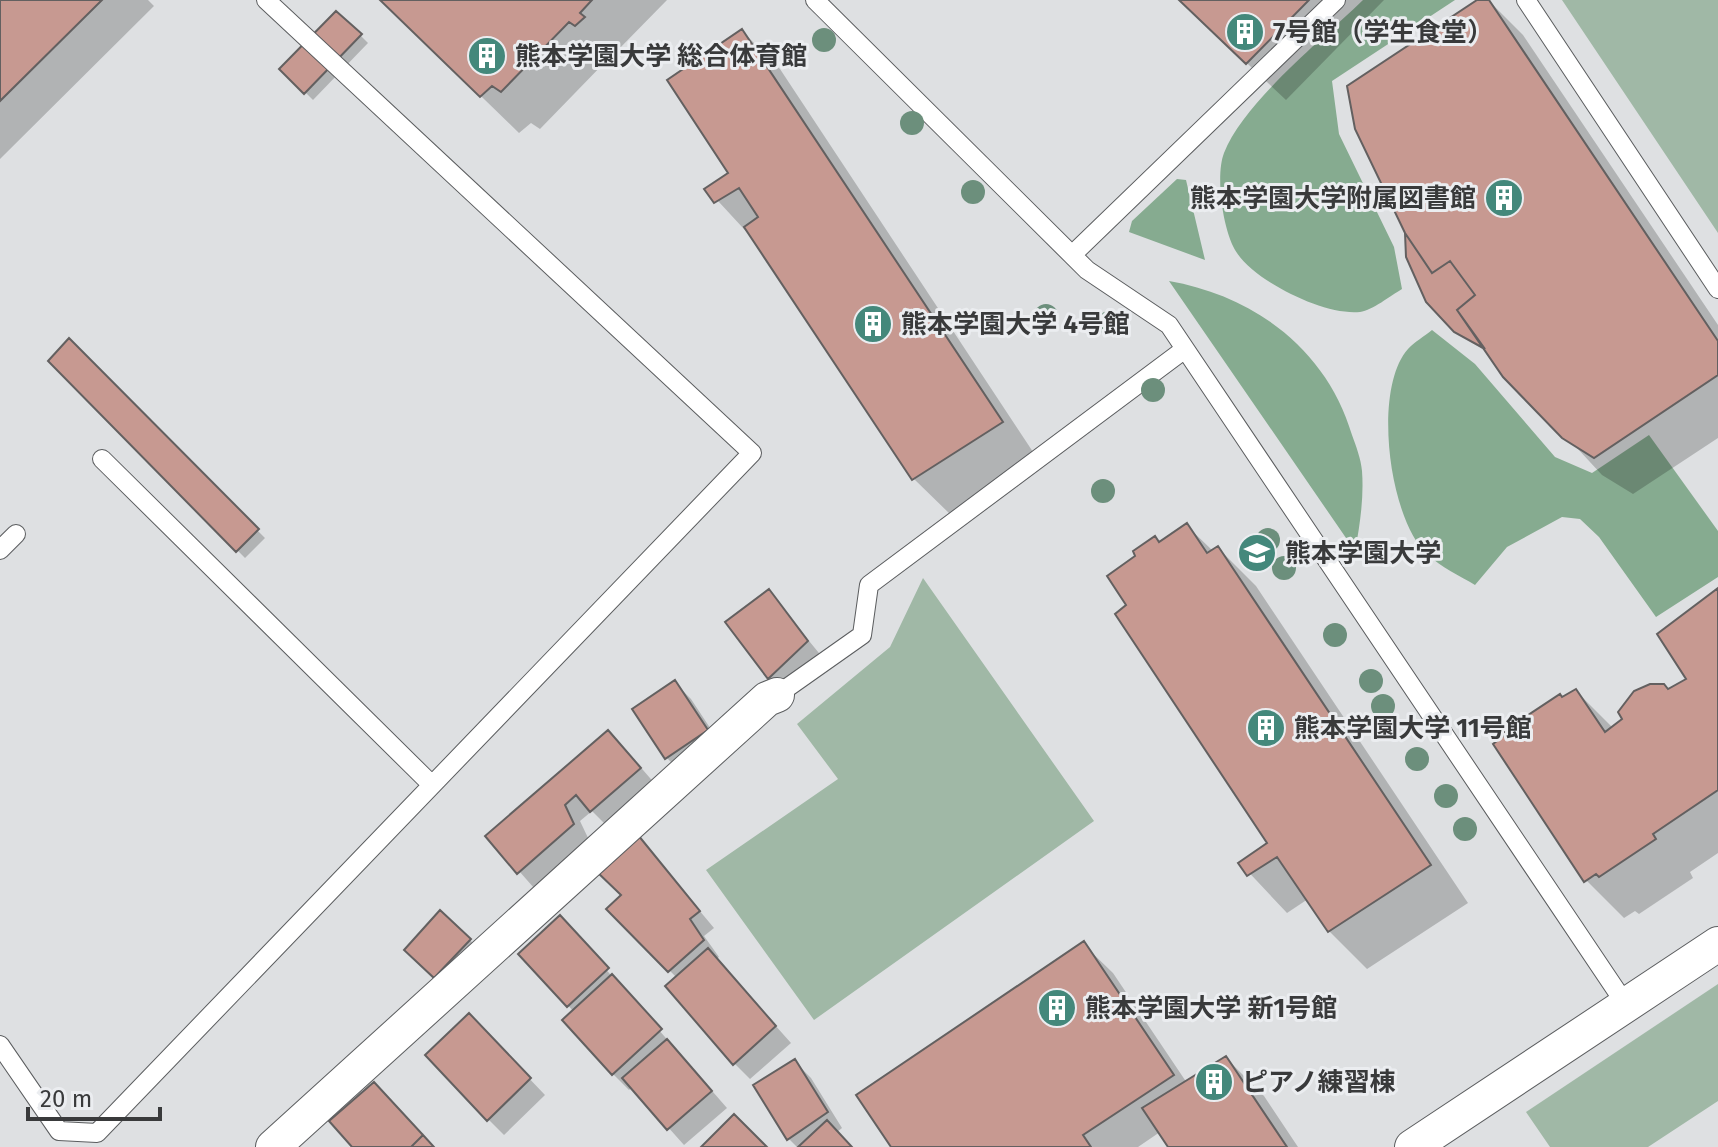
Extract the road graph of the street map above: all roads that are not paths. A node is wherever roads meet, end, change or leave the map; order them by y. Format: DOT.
graph roads {
  1 [pos="266,0"];
  2 [pos="815,0"];
  3 [pos="1336,0"];
  4 [pos="1526,0"];
  5 [pos="1072,255"];
  6 [pos="1718,289"];
  7 [pos="1185,349"];
  8 [pos="102,459"];
  9 [pos="16,534"];
  10 [pos="0,550"];
  11 [pos="777,695"];
  12 [pos="432,785"];
  13 [pos="1718,944"];
  14 [pos="1626,1005"];
  15 [pos="0,1045"];
  16 [pos="273,1147"];
  17 [pos="1412,1147"];
  1 -- 12 [label="lane"];
  2 -- 5 [label="lane"];
  3 -- 5 [label="lane"];
  4 -- 6 [label="lane"];
  5 -- 7 [label="lane"];
  7 -- 11 [label="lane"];
  7 -- 14 [label="lane"];
  8 -- 12 [label="lane"];
  9 -- 10 [label="lane"];
  11 -- 16 [label="street"];
  12 -- 15 [label="lane"];
  13 -- 14 [label="street"];
  14 -- 17 [label="street"];
}
